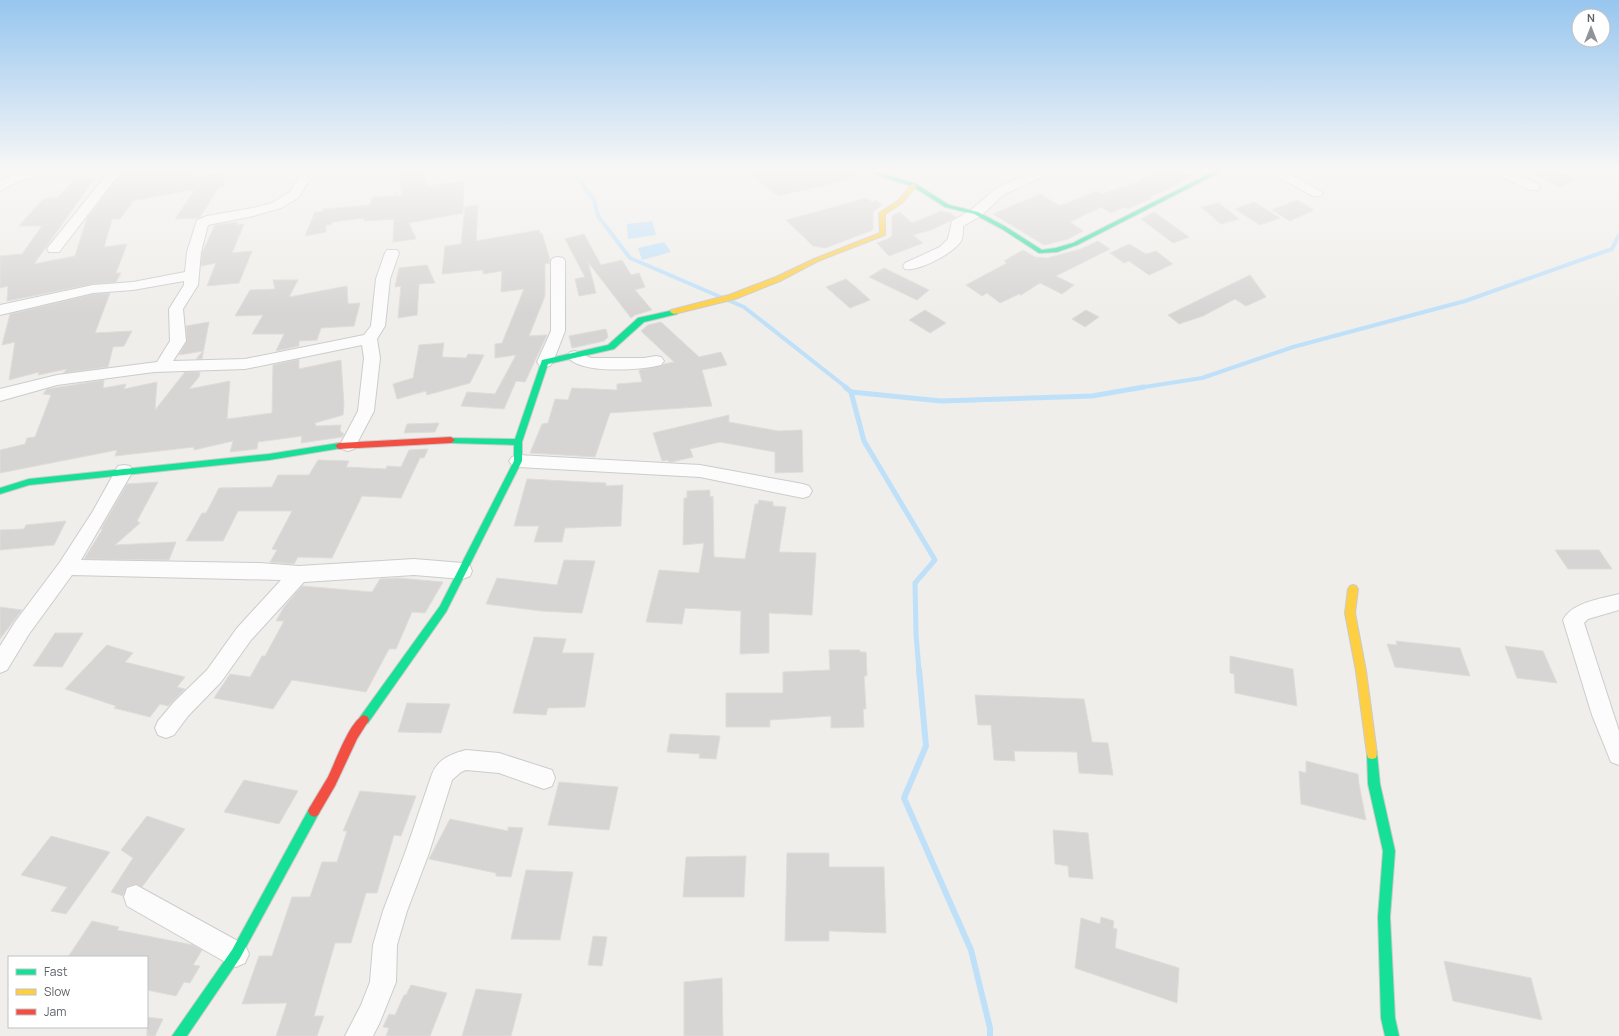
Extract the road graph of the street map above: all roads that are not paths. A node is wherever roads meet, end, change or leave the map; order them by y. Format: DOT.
graph roads {
  1 [pos="79,217"];
  2 [pos="224,217"];
  3 [pos="882,217"];
  4 [pos="968,217"];
  5 [pos="984,217"];
  6 [pos="1128,217"];
  7 [pos="54,249"];
  8 [pos="392,253"];
  9 [pos="558,261"];
  10 [pos="910,266"];
  11 [pos="192,275"];
  12 [pos="0,310"];
  13 [pos="369,339"];
  14 [pos="575,356"];
  15 [pos="656,361"];
  16 [pos="545,362"];
  17 [pos="161,368"];
  18 [pos="0,396"];
  19 [pos="518,442"];
  20 [pos="348,445"];
  21 [pos="518,461"];
  22 [pos="124,471"];
  23 [pos="0,491"];
  24 [pos="803,491"];
  25 [pos="67,567"];
  26 [pos="464,571"];
  27 [pos="299,574"];
  28 [pos="1353,589"];
  29 [pos="1619,602"];
  30 [pos="0,664"];
  31 [pos="166,728"];
  32 [pos="1619,755"];
  33 [pos="544,778"];
  34 [pos="136,897"];
  35 [pos="236,954"];
  36 [pos="179,1036"];
  37 [pos="358,1036"];
  38 [pos="1392,1036"];
  1 -- 7 [label="street"];
  2 -- 11 [label="street"];
  3 -- 14 [label="street"];
  4 -- 10 [label="street"];
  5 -- 6 [label="street"];
  8 -- 13 [label="street"];
  9 -- 16 [label="street"];
  11 -- 12 [label="street"];
  11 -- 17 [label="street"];
  13 -- 17 [label="street"];
  13 -- 20 [label="street"];
  14 -- 15 [label="street"];
  14 -- 16 [label="street"];
  16 -- 19 [label="street"];
  17 -- 18 [label="street"];
  19 -- 20 [label="street"];
  19 -- 21 [label="street"];
  20 -- 22 [label="street"];
  21 -- 24 [label="street"];
  21 -- 26 [label="street"];
  22 -- 23 [label="street"];
  22 -- 25 [label="street"];
  25 -- 27 [label="street"];
  25 -- 30 [label="street"];
  26 -- 27 [label="street"];
  26 -- 35 [label="street"];
  27 -- 31 [label="street"];
  28 -- 38 [label="street"];
  29 -- 32 [label="street"];
  33 -- 37 [label="street"];
  34 -- 35 [label="street"];
  35 -- 36 [label="street"];
}
